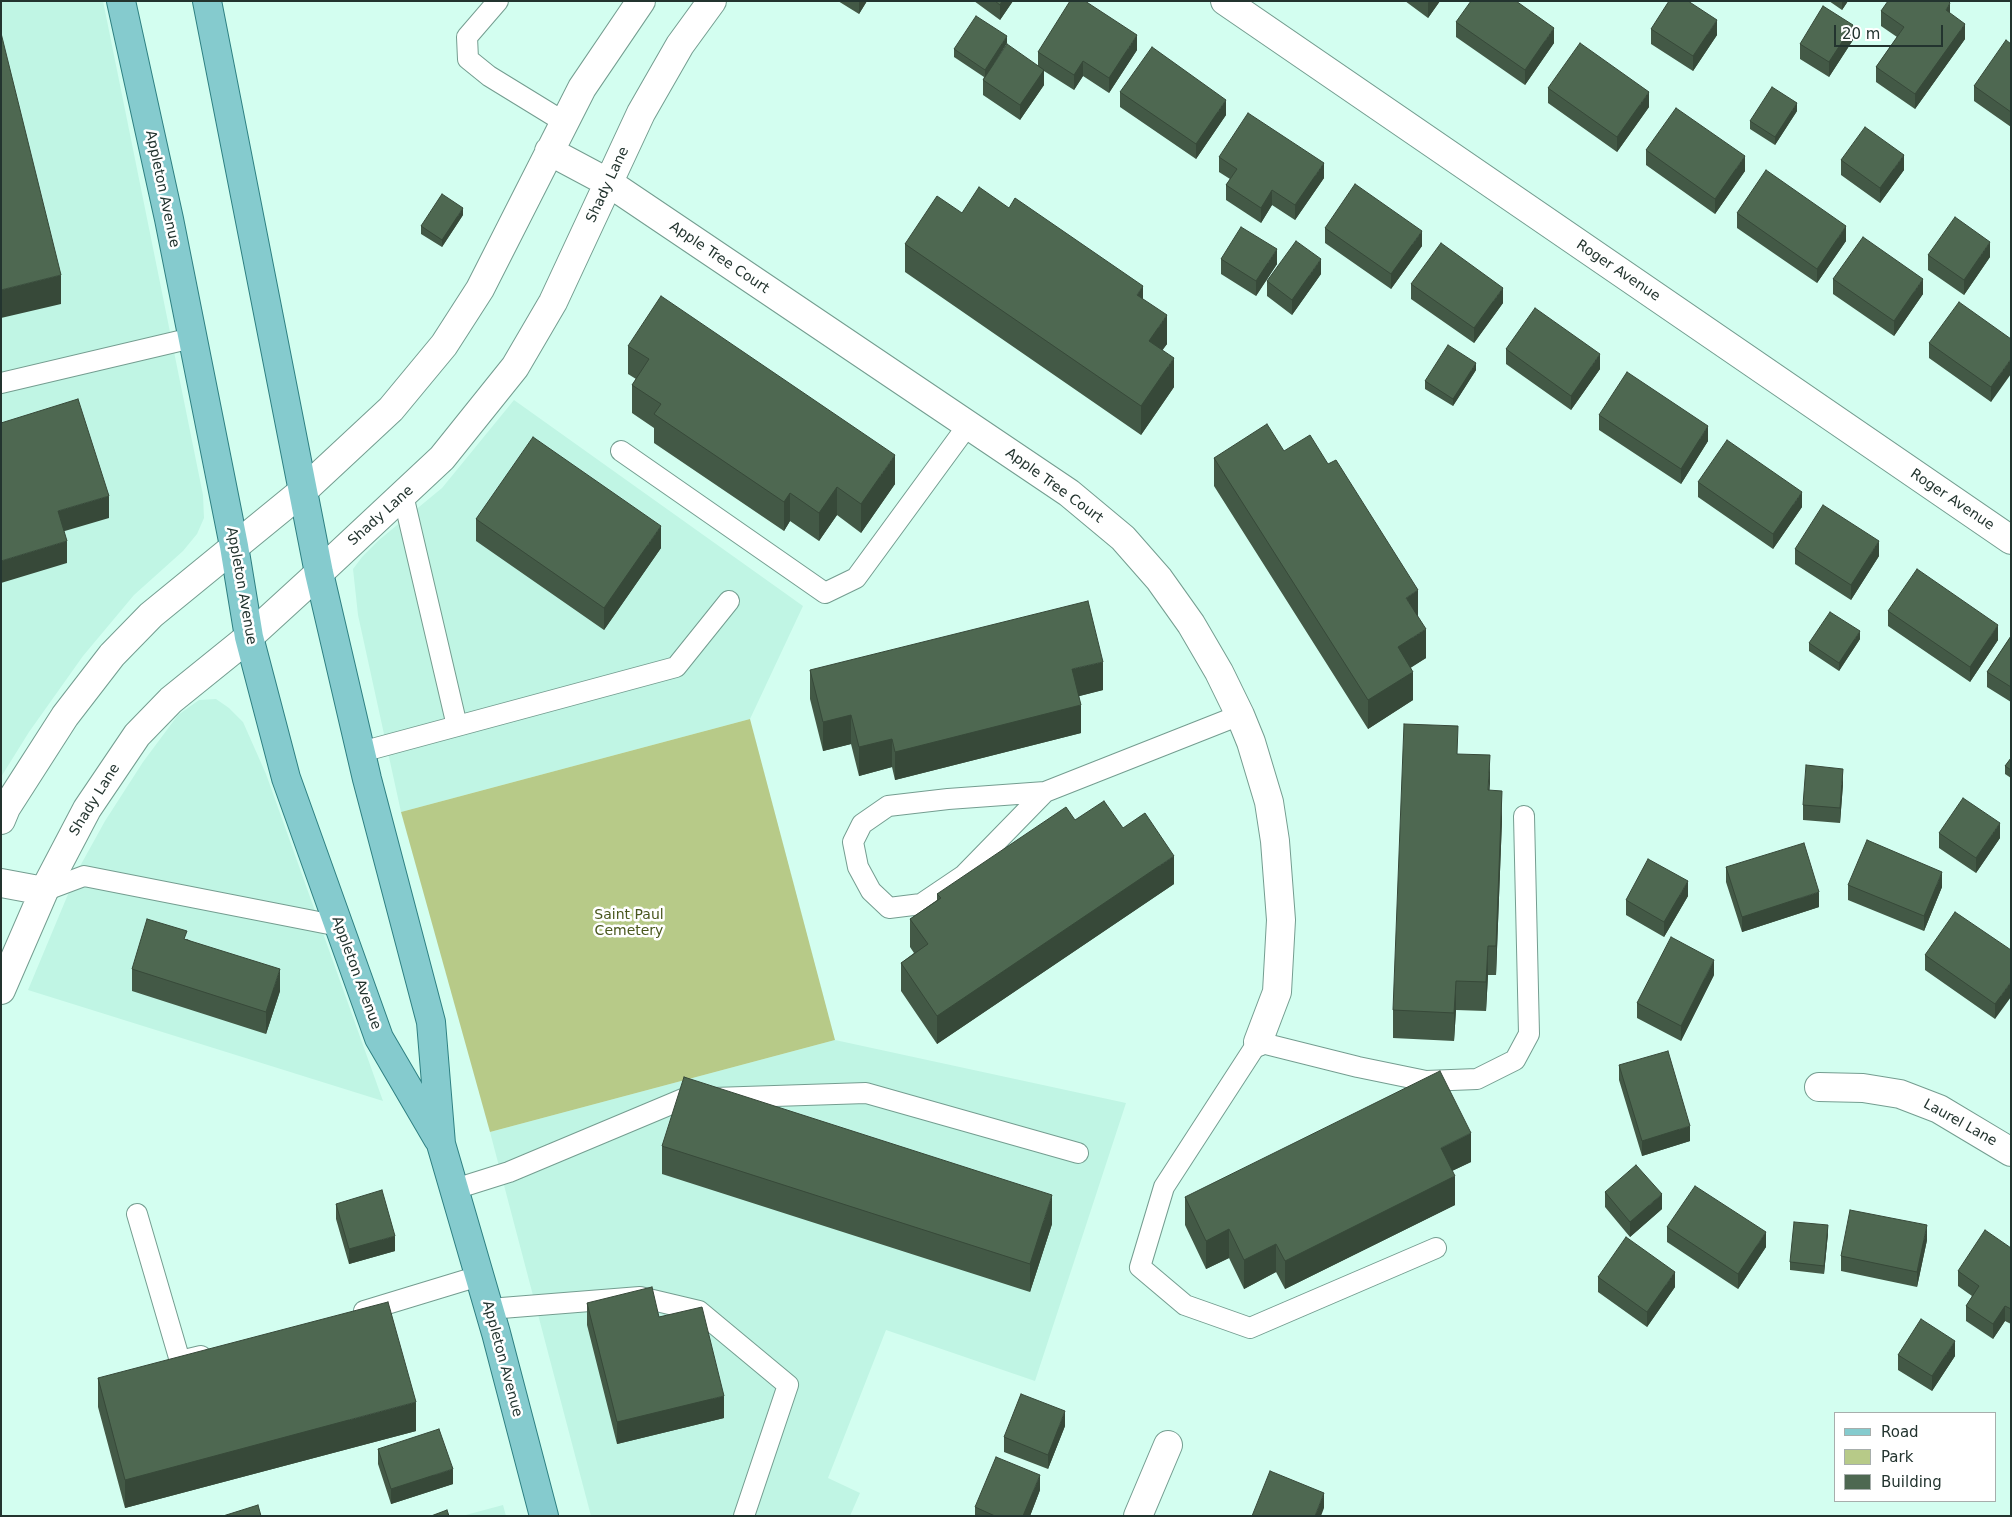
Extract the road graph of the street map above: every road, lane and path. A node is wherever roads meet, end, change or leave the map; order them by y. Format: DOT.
graph roads {
  1 [pos="121,1"];
  2 [pos="207,1"];
  3 [pos="498,1"];
  4 [pos="641,1"];
  5 [pos="712,1"];
  6 [pos="1225,1"];
  7 [pos="564,122"];
  8 [pos="549,151"];
  9 [pos="609,183"];
  10 [pos="192,338"];
  11 [pos="1,382"];
  12 [pos="968,425"];
  13 [pos="621,451"];
  14 [pos="304,490"];
  15 [pos="403,495"];
  16 [pos="2011,540"];
  17 [pos="234,546"];
  18 [pos="319,573"];
  19 [pos="729,602"];
  20 [pos="249,637"];
  21 [pos="1240,715"];
  22 [pos="457,726"];
  23 [pos="361,752"];
  24 [pos="1045,792"];
  25 [pos="1524,816"];
  26 [pos="1,820"];
  27 [pos="1,883"];
  28 [pos="44,891"];
  29 [pos="339,926"];
  30 [pos="1,990"];
  31 [pos="1258,1042"];
  32 [pos="1819,1086"];
  33 [pos="441,1144"];
  34 [pos="2011,1152"];
  35 [pos="1078,1153"];
  36 [pos="454,1189"];
  37 [pos="137,1214"];
  38 [pos="1436,1248"];
  39 [pos="479,1276"];
  40 [pos="489,1309"];
  41 [pos="346,1316"];
  42 [pos="215,1353"];
  43 [pos="1168,1445"];
  44 [pos="544,1516"];
  45 [pos="744,1516"];
  46 [pos="1138,1516"];
  1 -- 10 [label="main road, Appleton Avenue"];
  2 -- 14 [label="main road, Appleton Avenue"];
  3 -- 7 [label="lane"];
  4 -- 7 [label="street"];
  5 -- 9 [label="street, Shady Lane"];
  6 -- 16 [label="street, Roger Avenue"];
  7 -- 8 [label="street"];
  8 -- 9 [label="street, Apple Tree Court"];
  8 -- 14 [label="street"];
  9 -- 12 [label="street, Apple Tree Court"];
  9 -- 15 [label="street, Shady Lane"];
  10 -- 11 [label="lane"];
  10 -- 17 [label="main road, Appleton Avenue"];
  12 -- 13 [label="lane"];
  12 -- 21 [label="street, Apple Tree Court"];
  14 -- 17 [label="street"];
  14 -- 18 [label="main road, Appleton Avenue"];
  15 -- 18 [label="street, Shady Lane"];
  15 -- 22 [label="lane"];
  17 -- 20 [label="main road, Appleton Avenue"];
  17 -- 26 [label="street"];
  18 -- 20 [label="street, Shady Lane"];
  18 -- 23 [label="main road, Appleton Avenue"];
  19 -- 22 [label="lane"];
  20 -- 28 [label="street, Shady Lane"];
  20 -- 29 [label="main road, Appleton Avenue"];
  21 -- 24 [label="lane"];
  21 -- 31 [label="street, Apple Tree Court"];
  22 -- 23 [label="lane"];
  23 -- 33 [label="main road, Appleton Avenue"];
  24 -- 24 [label="lane"];
  25 -- 31 [label="lane"];
  27 -- 28 [label="street"];
  28 -- 29 [label="lane"];
  28 -- 30 [label="street, Shady Lane"];
  29 -- 33 [label="main road, Appleton Avenue"];
  31 -- 38 [label="lane"];
  32 -- 34 [label="street, Laurel Lane"];
  33 -- 36 [label="main road, Appleton Avenue"];
  35 -- 36 [label="lane"];
  36 -- 39 [label="main road, Appleton Avenue"];
  37 -- 42 [label="lane"];
  39 -- 40 [label="main road, Appleton Avenue"];
  39 -- 41 [label="lane"];
  40 -- 44 [label="main road, Appleton Avenue"];
  40 -- 45 [label="lane"];
  43 -- 46 [label="street"];
}
